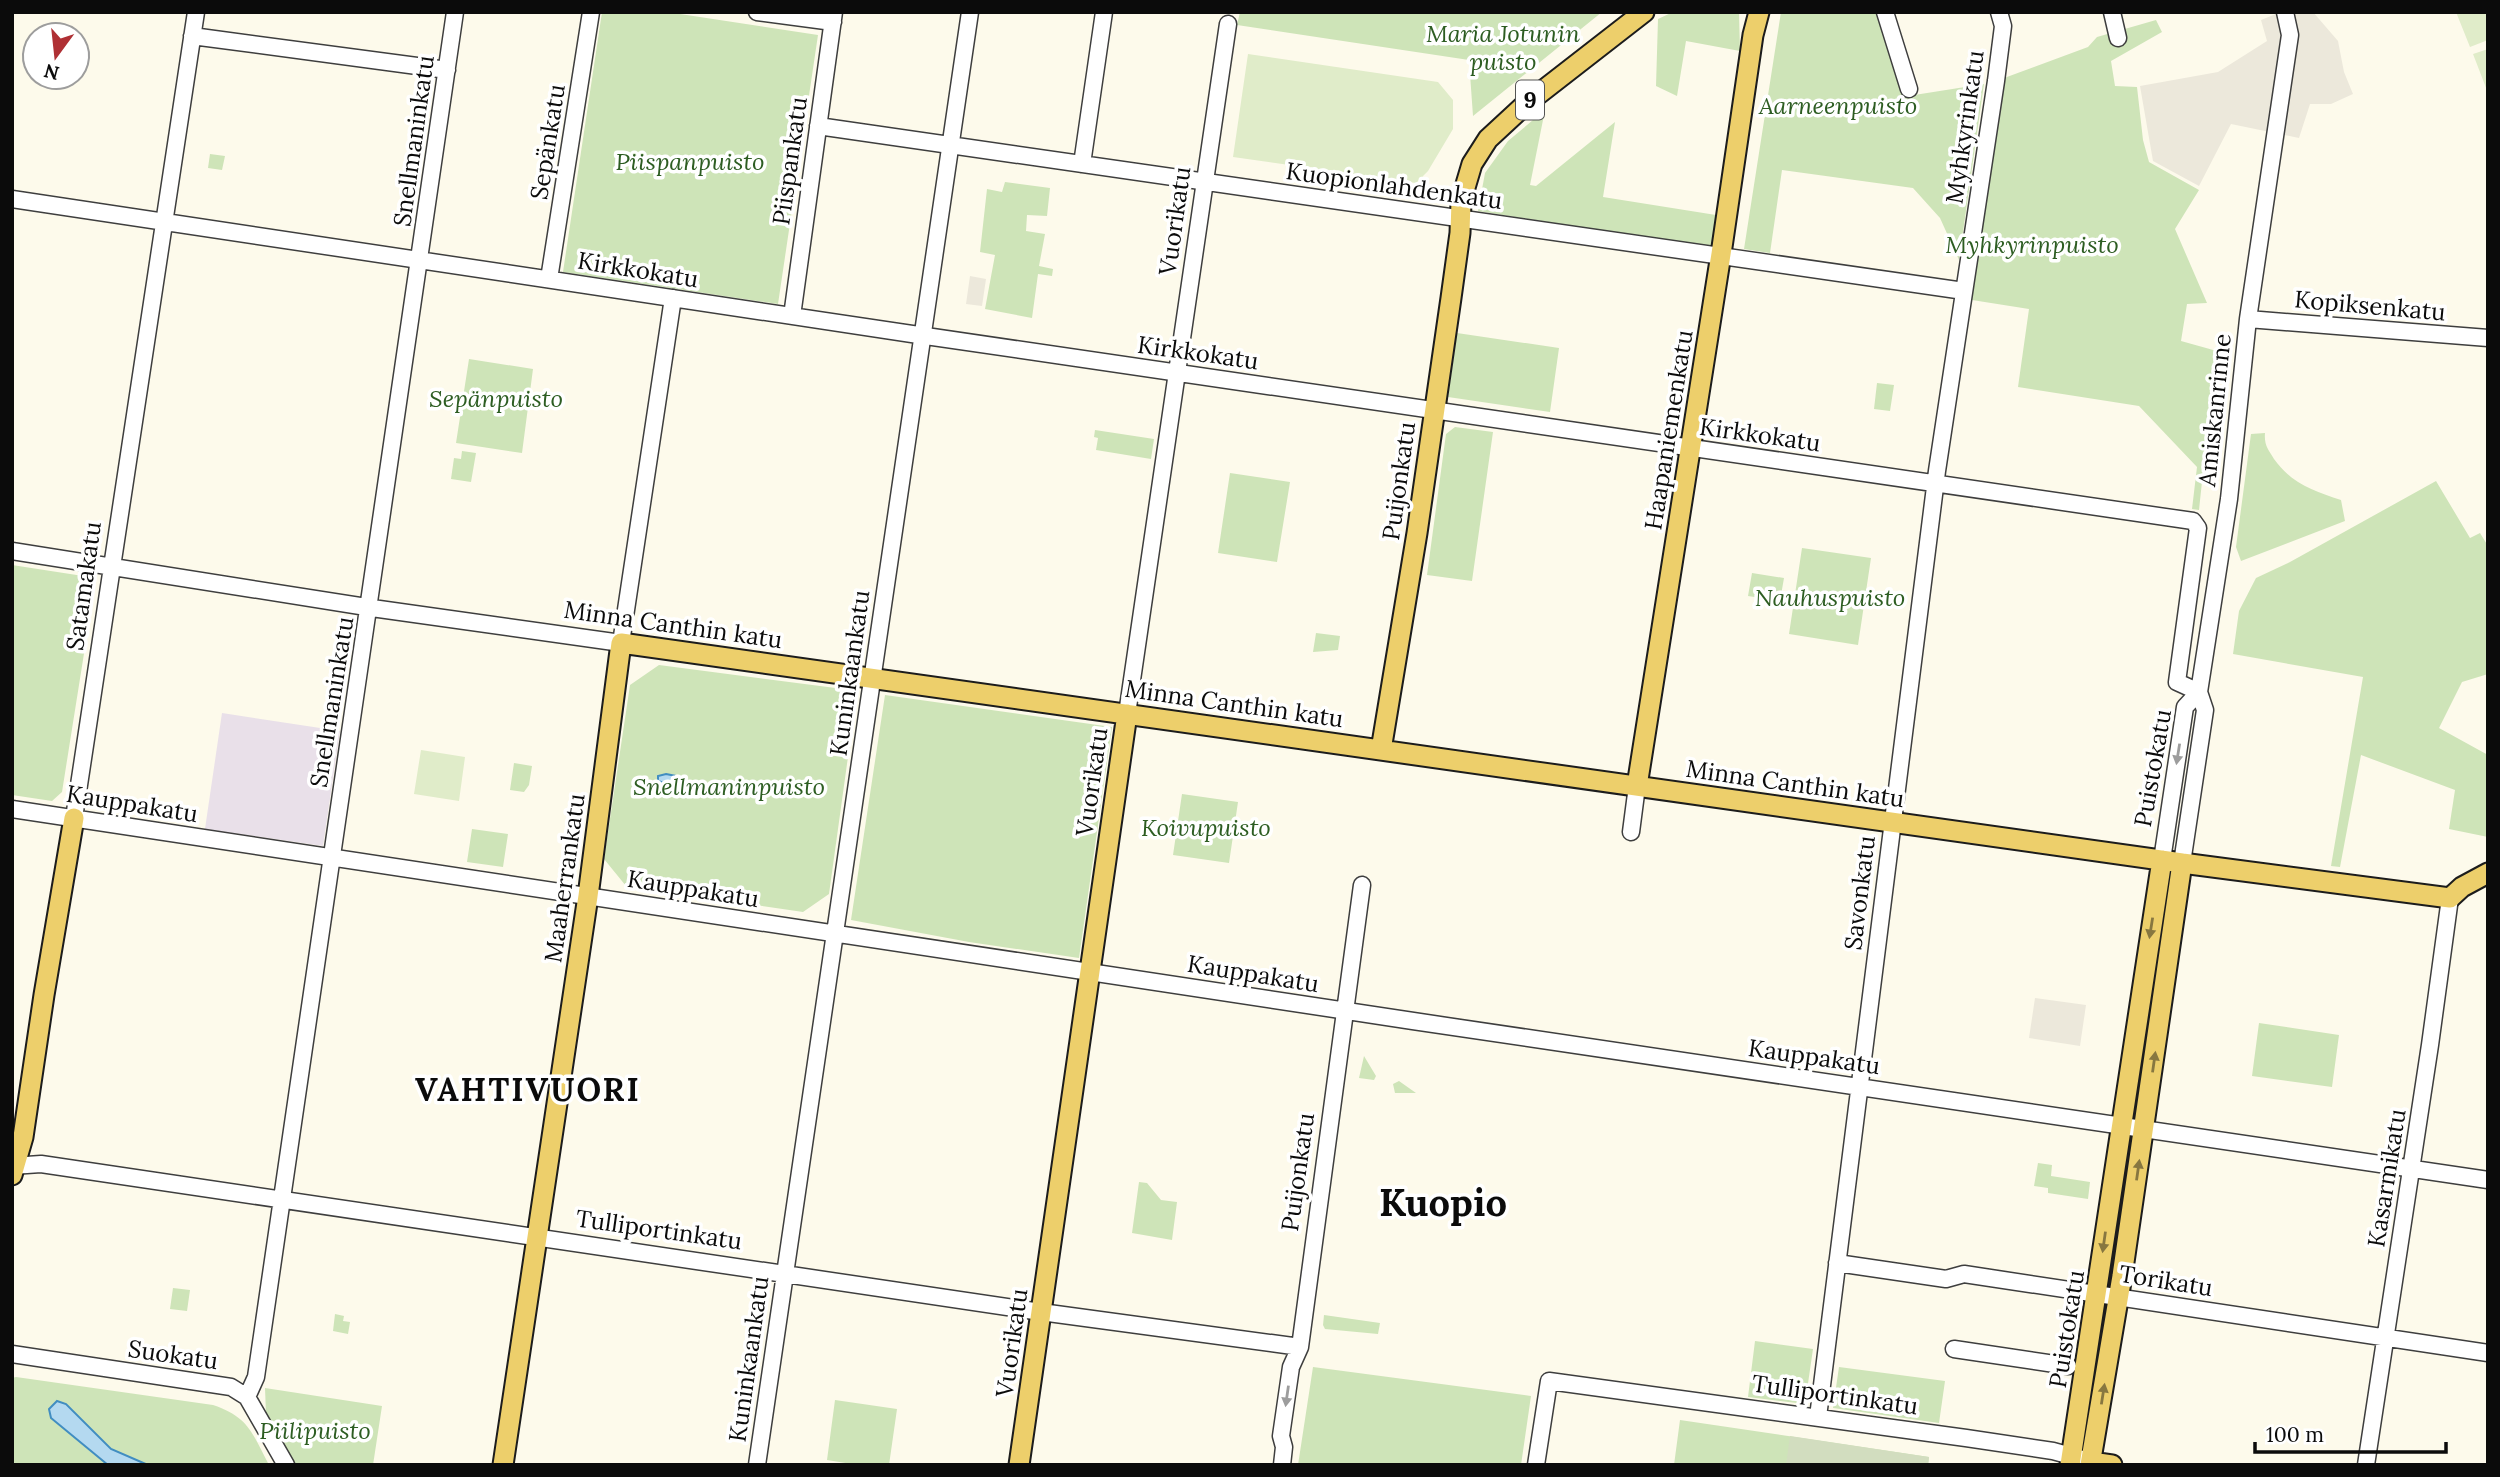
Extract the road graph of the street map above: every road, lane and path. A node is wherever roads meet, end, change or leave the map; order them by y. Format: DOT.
graph roads {
  1 [pos="196,12"];
  2 [pos="455,12"];
  3 [pos="591,12"];
  4 [pos="757,12"];
  5 [pos="970,12"];
  6 [pos="1104,12"];
  7 [pos="1644,12"];
  8 [pos="1747,12"];
  9 [pos="1759,12"];
  10 [pos="1885,12"];
  11 [pos="1999,12"];
  12 [pos="2112,12"];
  13 [pos="2285,12"];
  14 [pos="834,17"];
  15 [pos="1228,24"];
  16 [pos="1753,35"];
  17 [pos="192,36"];
  18 [pos="2118,38"];
  19 [pos="447,70"];
  20 [pos="1909,89"];
  21 [pos="818,126"];
  22 [pos="950,145"];
  23 [pos="1082,164"];
  24 [pos="1205,182"];
  25 [pos="12,199"];
  26 [pos="1460,219"];
  27 [pos="163,221"];
  28 [pos="1721,254"];
  29 [pos="419,260"];
  30 [pos="549,279"];
  31 [pos="1964,291"];
  32 [pos="673,298"];
  33 [pos="792,316"];
  34 [pos="2248,319"];
  35 [pos="922,335"];
  36 [pos="2488,338"];
  37 [pos="1177,373"];
  38 [pos="1434,411"];
  39 [pos="1690,448"];
  40 [pos="1936,484"];
  41 [pos="12,551"];
  42 [pos="111,566"];
  43 [pos="369,607"];
  44 [pos="621,643"];
  45 [pos="872,678"];
  46 [pos="2199,692"];
  47 [pos="1127,714"];
  48 [pos="1381,750"];
  49 [pos="1637,786"];
  50 [pos="12,808"];
  51 [pos="74,818"];
  52 [pos="1892,822"];
  53 [pos="1631,832"];
  54 [pos="331,857"];
  55 [pos="2162,860"];
  56 [pos="2182,863"];
  57 [pos="2488,873"];
  58 [pos="1362,885"];
  59 [pos="588,896"];
  60 [pos="2450,898"];
  61 [pos="834,933"];
  62 [pos="1095,973"];
  63 [pos="1344,1010"];
  64 [pos="1858,1086"];
  65 [pos="2121,1126"];
  66 [pos="2144,1129"];
  67 [pos="13,1169"];
  68 [pos="2411,1169"];
  69 [pos="2488,1180"];
  70 [pos="280,1199"];
  71 [pos="537,1237"];
  72 [pos="1837,1263"];
  73 [pos="784,1273"];
  74 [pos="2097,1294"];
  75 [pos="2119,1297"];
  76 [pos="1041,1311"];
  77 [pos="2386,1338"];
  78 [pos="1300,1347"];
  79 [pos="1954,1349"];
  80 [pos="2488,1353"];
  81 [pos="12,1354"];
  82 [pos="2068,1366"];
  83 [pos="247,1396"];
  84 [pos="1818,1417"];
  85 [pos="2070,1460"];
  86 [pos="2091,1463"];
  87 [pos="286,1465"];
  88 [pos="503,1465"];
  89 [pos="757,1465"];
  90 [pos="1019,1465"];
  91 [pos="1282,1465"];
  92 [pos="1536,1465"];
  93 [pos="2112,1465"];
  94 [pos="2367,1465"];
  1 -- 17 [label="street, Satamakatu"];
  2 -- 19 [label="street, Snellmaninkatu"];
  3 -- 30 [label="street, Sepänkatu"];
  4 -- 14 [label="street"];
  5 -- 22 [label="street, Kuninkaankatu"];
  6 -- 23 [label="street"];
  7 -- 26 [label="main road, 9"];
  8 -- 16 [label="main road, Haapaniemenkatu"];
  9 -- 16 [label="main road, Haapaniemenkatu"];
  10 -- 20 [label="street"];
  11 -- 31 [label="street, Myhkyrinkatu"];
  12 -- 18 [label="street"];
  13 -- 34 [label="street, Amiskanrinne"];
  14 -- 21 [label="street, Piispankatu"];
  15 -- 24 [label="street, Vuorikatu"];
  16 -- 28 [label="main road, Haapaniemenkatu"];
  17 -- 19 [label="street"];
  17 -- 27 [label="street, Satamakatu"];
  19 -- 29 [label="street, Snellmaninkatu"];
  21 -- 22 [label="street, Kuopionlahdenkatu"];
  21 -- 33 [label="street, Piispankatu"];
  22 -- 23 [label="street, Kuopionlahdenkatu"];
  22 -- 35 [label="street, Kuninkaankatu"];
  23 -- 24 [label="street, Kuopionlahdenkatu"];
  24 -- 26 [label="street, Kuopionlahdenkatu"];
  24 -- 37 [label="street, Vuorikatu"];
  25 -- 27 [label="street, Kirkkokatu"];
  26 -- 28 [label="street, Kuopionlahdenkatu"];
  26 -- 38 [label="main road, Puijonkatu / 9"];
  27 -- 29 [label="street, Kirkkokatu"];
  27 -- 42 [label="street, Satamakatu"];
  28 -- 31 [label="street, Kuopionlahdenkatu"];
  28 -- 39 [label="main road, Haapaniemenkatu"];
  29 -- 30 [label="street, Kirkkokatu"];
  29 -- 43 [label="street, Snellmaninkatu"];
  30 -- 32 [label="street, Kirkkokatu"];
  31 -- 40 [label="street, Savonkatu"];
  32 -- 33 [label="street, Kirkkokatu"];
  32 -- 44 [label="street, Maaherrankatu"];
  33 -- 35 [label="street, Kirkkokatu"];
  34 -- 36 [label="street, Kopiksenkatu"];
  34 -- 46 [label="street, Amiskanrinne"];
  35 -- 37 [label="street, Kirkkokatu"];
  35 -- 45 [label="street, Kuninkaankatu"];
  37 -- 38 [label="street, Kirkkokatu"];
  37 -- 47 [label="street, Vuorikatu"];
  38 -- 39 [label="street, Kirkkokatu"];
  38 -- 48 [label="main road, Puijonkatu / 9"];
  39 -- 40 [label="street, Kirkkokatu"];
  39 -- 49 [label="main road, Haapaniemenkatu"];
  40 -- 46 [label="street, Kirkkokatu"];
  40 -- 52 [label="street, Savonkatu"];
  41 -- 42 [label="street, Minna Canthin katu"];
  42 -- 43 [label="street, Minna Canthin katu"];
  42 -- 51 [label="street, Satamakatu"];
  43 -- 44 [label="street, Minna Canthin katu"];
  43 -- 54 [label="street, Snellmaninkatu"];
  44 -- 45 [label="main road, Minna Canthin katu"];
  44 -- 59 [label="main road, Maaherrankatu"];
  45 -- 47 [label="main road, Minna Canthin katu"];
  45 -- 61 [label="street, Kuninkaankatu"];
  46 -- 55 [label="street, Puistokatu, one-way"];
  46 -- 56 [label="street, Puistokatu"];
  47 -- 48 [label="main road, Minna Canthin katu"];
  47 -- 62 [label="main road, Vuorikatu"];
  48 -- 49 [label="main road, Minna Canthin katu"];
  49 -- 52 [label="main road, Minna Canthin katu"];
  49 -- 53 [label="street, Haapaniemenkatu"];
  50 -- 51 [label="street, Kauppakatu"];
  51 -- 54 [label="street, Kauppakatu"];
  51 -- 67 [label="main road, Satamakatu"];
  52 -- 55 [label="main road, Minna Canthin katu"];
  52 -- 64 [label="street, Savonkatu"];
  54 -- 59 [label="street, Kauppakatu"];
  54 -- 70 [label="street, Snellmaninkatu"];
  55 -- 56 [label="main road, Minna Canthin katu"];
  55 -- 65 [label="main road, Puistokatu, one-way"];
  56 -- 60 [label="main road, Minna Canthin katu"];
  66 -- 56 [label="main road, Puistokatu, one-way"];
  57 -- 60 [label="main road"];
  58 -- 63 [label="street, Puijonkatu"];
  59 -- 61 [label="street, Kauppakatu"];
  59 -- 71 [label="main road, Maaherrankatu"];
  60 -- 68 [label="street, Kasarmikatu"];
  61 -- 62 [label="street, Kauppakatu"];
  61 -- 73 [label="street, Kuninkaankatu"];
  62 -- 63 [label="street, Kauppakatu"];
  62 -- 76 [label="main road, Vuorikatu"];
  63 -- 64 [label="street, Kauppakatu"];
  63 -- 78 [label="street, Puijonkatu"];
  64 -- 65 [label="street, Kauppakatu"];
  64 -- 72 [label="street, Savonkatu"];
  65 -- 66 [label="street, Kauppakatu"];
  65 -- 74 [label="main road, Puistokatu, one-way"];
  66 -- 68 [label="street, Kauppakatu"];
  75 -- 66 [label="main road, Puistokatu, one-way"];
  67 -- 70 [label="street, Tulliportinkatu"];
  68 -- 69 [label="street, Kauppakatu"];
  68 -- 77 [label="street, Kasarmikatu"];
  70 -- 71 [label="street, Tulliportinkatu"];
  70 -- 83 [label="street, Snellmaninkatu"];
  71 -- 73 [label="street, Tulliportinkatu"];
  71 -- 88 [label="main road, Maaherrankatu"];
  72 -- 74 [label="street, Torikatu"];
  72 -- 84 [label="street, Savonkatu"];
  73 -- 76 [label="street, Tulliportinkatu"];
  73 -- 89 [label="street, Kuninkaankatu"];
  74 -- 75 [label="street, Torikatu"];
  74 -- 85 [label="main road, Puistokatu"];
  75 -- 77 [label="street, Torikatu"];
  86 -- 75 [label="main road, Puistokatu, one-way"];
  76 -- 78 [label="street, Tulliportinkatu"];
  76 -- 90 [label="main road, Vuorikatu"];
  77 -- 80 [label="street, Torikatu"];
  77 -- 94 [label="street, Kasarmikatu"];
  78 -- 91 [label="street, Puijonkatu, one-way"];
  79 -- 82 [label="street"];
  81 -- 83 [label="street, Suokatu"];
  83 -- 87 [label="street"];
  84 -- 85 [label="street, Tulliportinkatu"];
  84 -- 92 [label="street, Tulliportinkatu"];
  85 -- 86 [label="street, Tulliportinkatu"];
  86 -- 93 [label="main road, Tulliportinkatu"];
}
